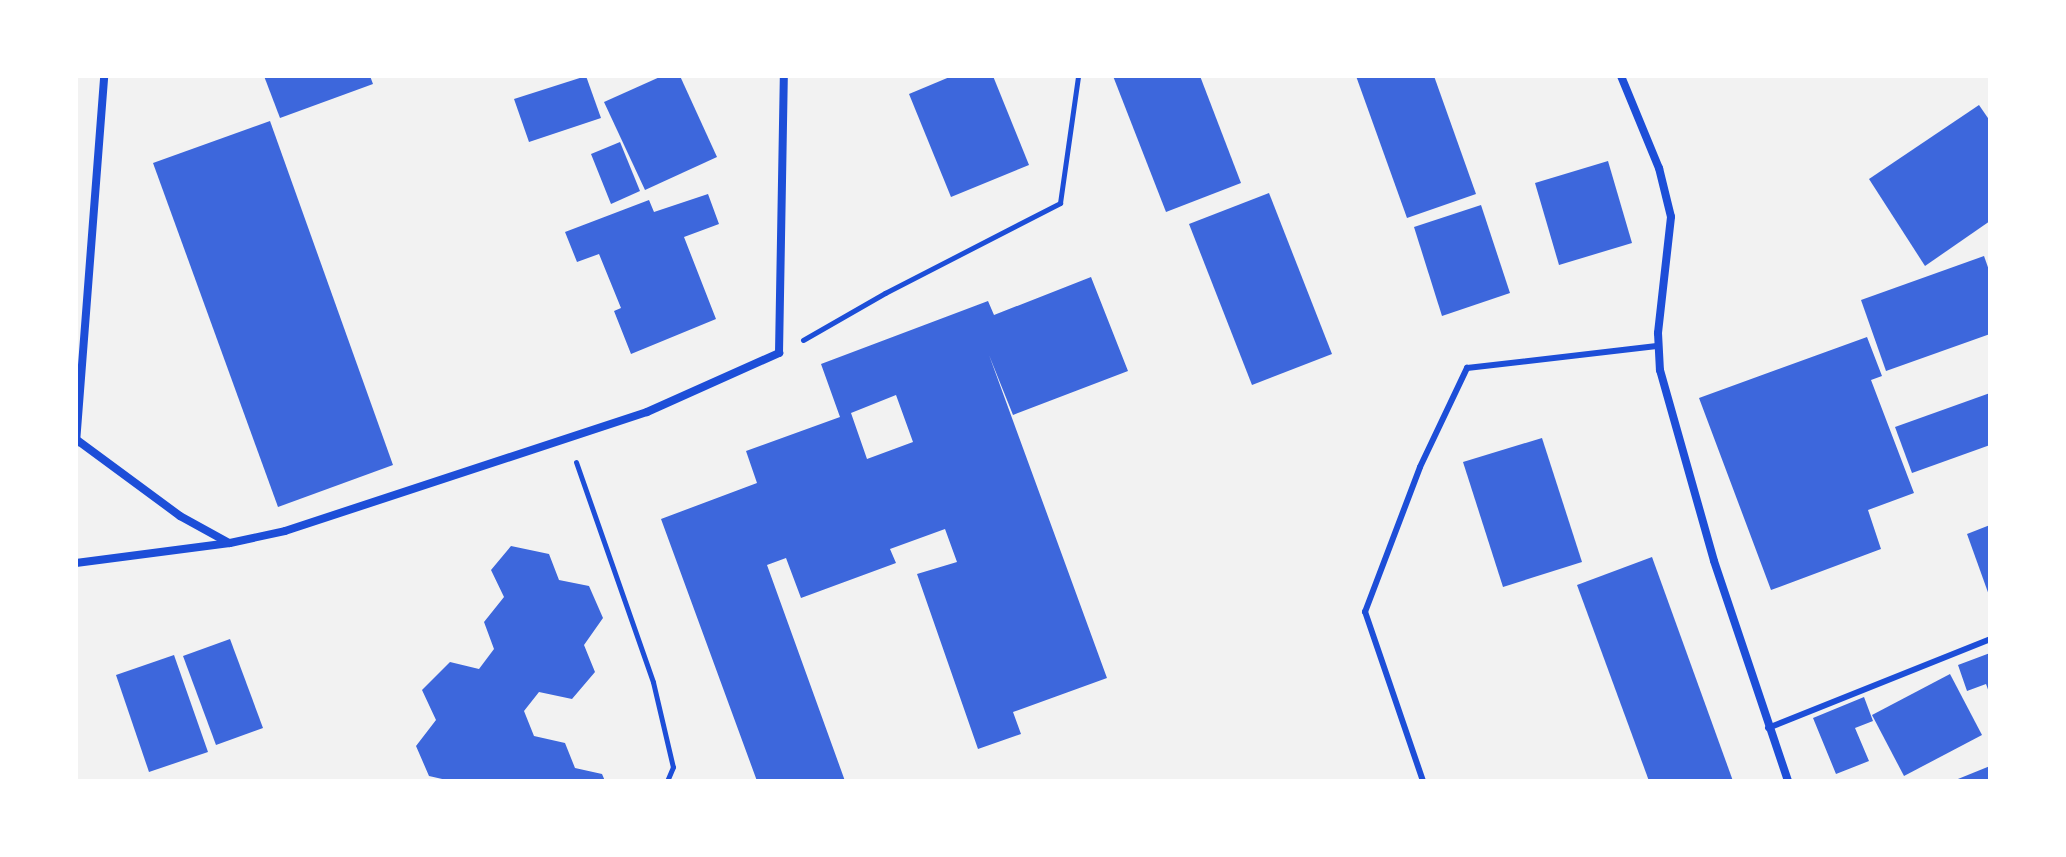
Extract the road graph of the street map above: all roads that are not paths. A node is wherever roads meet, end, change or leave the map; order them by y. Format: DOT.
graph roads {
  1 [pos="104,76"];
  2 [pos="784,76"];
  3 [pos="1621,76"];
  4 [pos="1657,346"];
  5 [pos="76,441"];
  6 [pos="230,543"];
  7 [pos="76,563"];
  8 [pos="1990,639"];
  9 [pos="1768,728"];
  10 [pos="1423,781"];
  11 [pos="1788,781"];
  1 -- 5 [label="street"];
  2 -- 6 [label="street"];
  3 -- 4 [label="street"];
  4 -- 9 [label="street"];
  4 -- 10 [label="lane"];
  5 -- 6 [label="street"];
  6 -- 7 [label="street"];
  8 -- 9 [label="lane"];
  9 -- 11 [label="street"];
}
